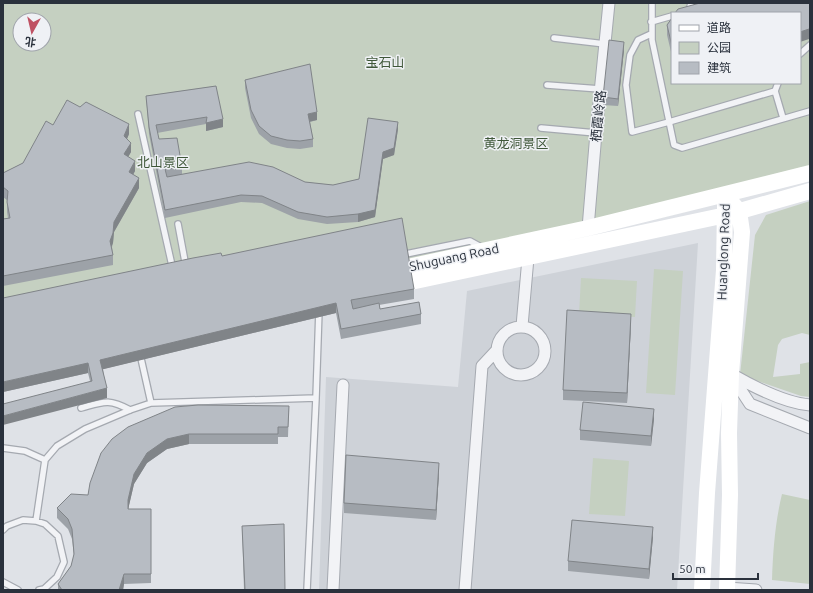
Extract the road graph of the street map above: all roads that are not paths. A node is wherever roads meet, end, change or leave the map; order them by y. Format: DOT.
graph roads {
  1 [pos="609,3"];
  2 [pos="652,3"];
  3 [pos="691,3"];
  4 [pos="686,12"];
  5 [pos="671,16"];
  6 [pos="651,22"];
  7 [pos="652,34"];
  8 [pos="554,38"];
  9 [pos="605,44"];
  10 [pos="810,45"];
  11 [pos="801,53"];
  12 [pos="778,84"];
  13 [pos="547,85"];
  14 [pos="600,89"];
  15 [pos="775,91"];
  16 [pos="810,110"];
  17 [pos="138,114"];
  18 [pos="783,118"];
  19 [pos="669,122"];
  20 [pos="541,128"];
  21 [pos="596,133"];
  22 [pos="810,173"];
  23 [pos="810,191"];
  24 [pos="725,194"];
  25 [pos="732,213"];
  26 [pos="178,224"];
  27 [pos="588,228"];
  28 [pos="487,250"];
  29 [pos="393,257"];
  30 [pos="528,258"];
  31 [pos="194,266"];
  32 [pos="186,267"];
  33 [pos="188,274"];
  34 [pos="174,276"];
  35 [pos="420,280"];
  36 [pos="397,292"];
  37 [pos="318,306"];
  38 [pos="522,326"];
  39 [pos="138,345"];
  40 [pos="496,352"];
  41 [pos="731,374"];
  42 [pos="343,385"];
  43 [pos="316,398"];
  44 [pos="151,403"];
  45 [pos="810,405"];
  46 [pos="81,408"];
  47 [pos="130,410"];
  48 [pos="810,428"];
  49 [pos="3,448"];
  50 [pos="45,460"];
  51 [pos="36,521"];
  52 [pos="4,527"];
  53 [pos="3,582"];
  54 [pos="727,589"];
  55 [pos="18,590"];
  56 [pos="39,590"];
  57 [pos="307,590"];
  58 [pos="333,590"];
  59 [pos="465,590"];
  60 [pos="702,590"];
  61 [pos="756,590"];
  1 -- 9 [label="street, 栖霞岭路"];
  2 -- 6 [label="lane"];
  3 -- 4 [label="lane"];
  5 -- 6 [label="lane"];
  6 -- 7 [label="lane"];
  7 -- 19 [label="lane"];
  7 -- 19 [label="lane"];
  8 -- 9 [label="lane"];
  9 -- 14 [label="street, 栖霞岭路"];
  10 -- 11 [label="lane"];
  12 -- 15 [label="lane"];
  13 -- 14 [label="lane"];
  14 -- 21 [label="street, 栖霞岭路"];
  15 -- 18 [label="lane"];
  15 -- 19 [label="lane"];
  16 -- 18 [label="lane"];
  17 -- 34 [label="lane"];
  18 -- 19 [label="lane"];
  20 -- 21 [label="lane"];
  21 -- 27 [label="street, 栖霞岭路"];
  22 -- 24 [label="main road, Shuguang Road"];
  23 -- 25 [label="main road, Shuguang Road"];
  24 -- 25 [label="main road, Huanglong Road"];
  24 -- 27 [label="main road, Shuguang Road"];
  25 -- 30 [label="main road, Shuguang Road"];
  25 -- 41 [label="main road, Huanglong Road"];
  25 -- 60 [label="main road, Huanglong Road"];
  26 -- 32 [label="lane"];
  27 -- 28 [label="main road, Shuguang Road"];
  28 -- 29 [label="lane"];
  28 -- 35 [label="main road, Shuguang Road"];
  30 -- 35 [label="main road, Shuguang Road"];
  30 -- 38 [label="street"];
  31 -- 32 [label="lane"];
  32 -- 33 [label="lane"];
  35 -- 36 [label="lane"];
  37 -- 43 [label="lane"];
  38 -- 40 [label="street"];
  38 -- 40 [label="street"];
  39 -- 44 [label="lane"];
  40 -- 59 [label="street"];
  41 -- 45 [label="street"];
  41 -- 48 [label="street"];
  41 -- 54 [label="main road, Huanglong Road"];
  42 -- 58 [label="street"];
  43 -- 44 [label="lane"];
  43 -- 57 [label="lane"];
  44 -- 47 [label="lane"];
  46 -- 47 [label="lane"];
  47 -- 50 [label="lane"];
  49 -- 50 [label="lane"];
  50 -- 51 [label="lane"];
  51 -- 52 [label="lane"];
  51 -- 56 [label="lane"];
  53 -- 55 [label="lane"];
  54 -- 61 [label="street"];
}
